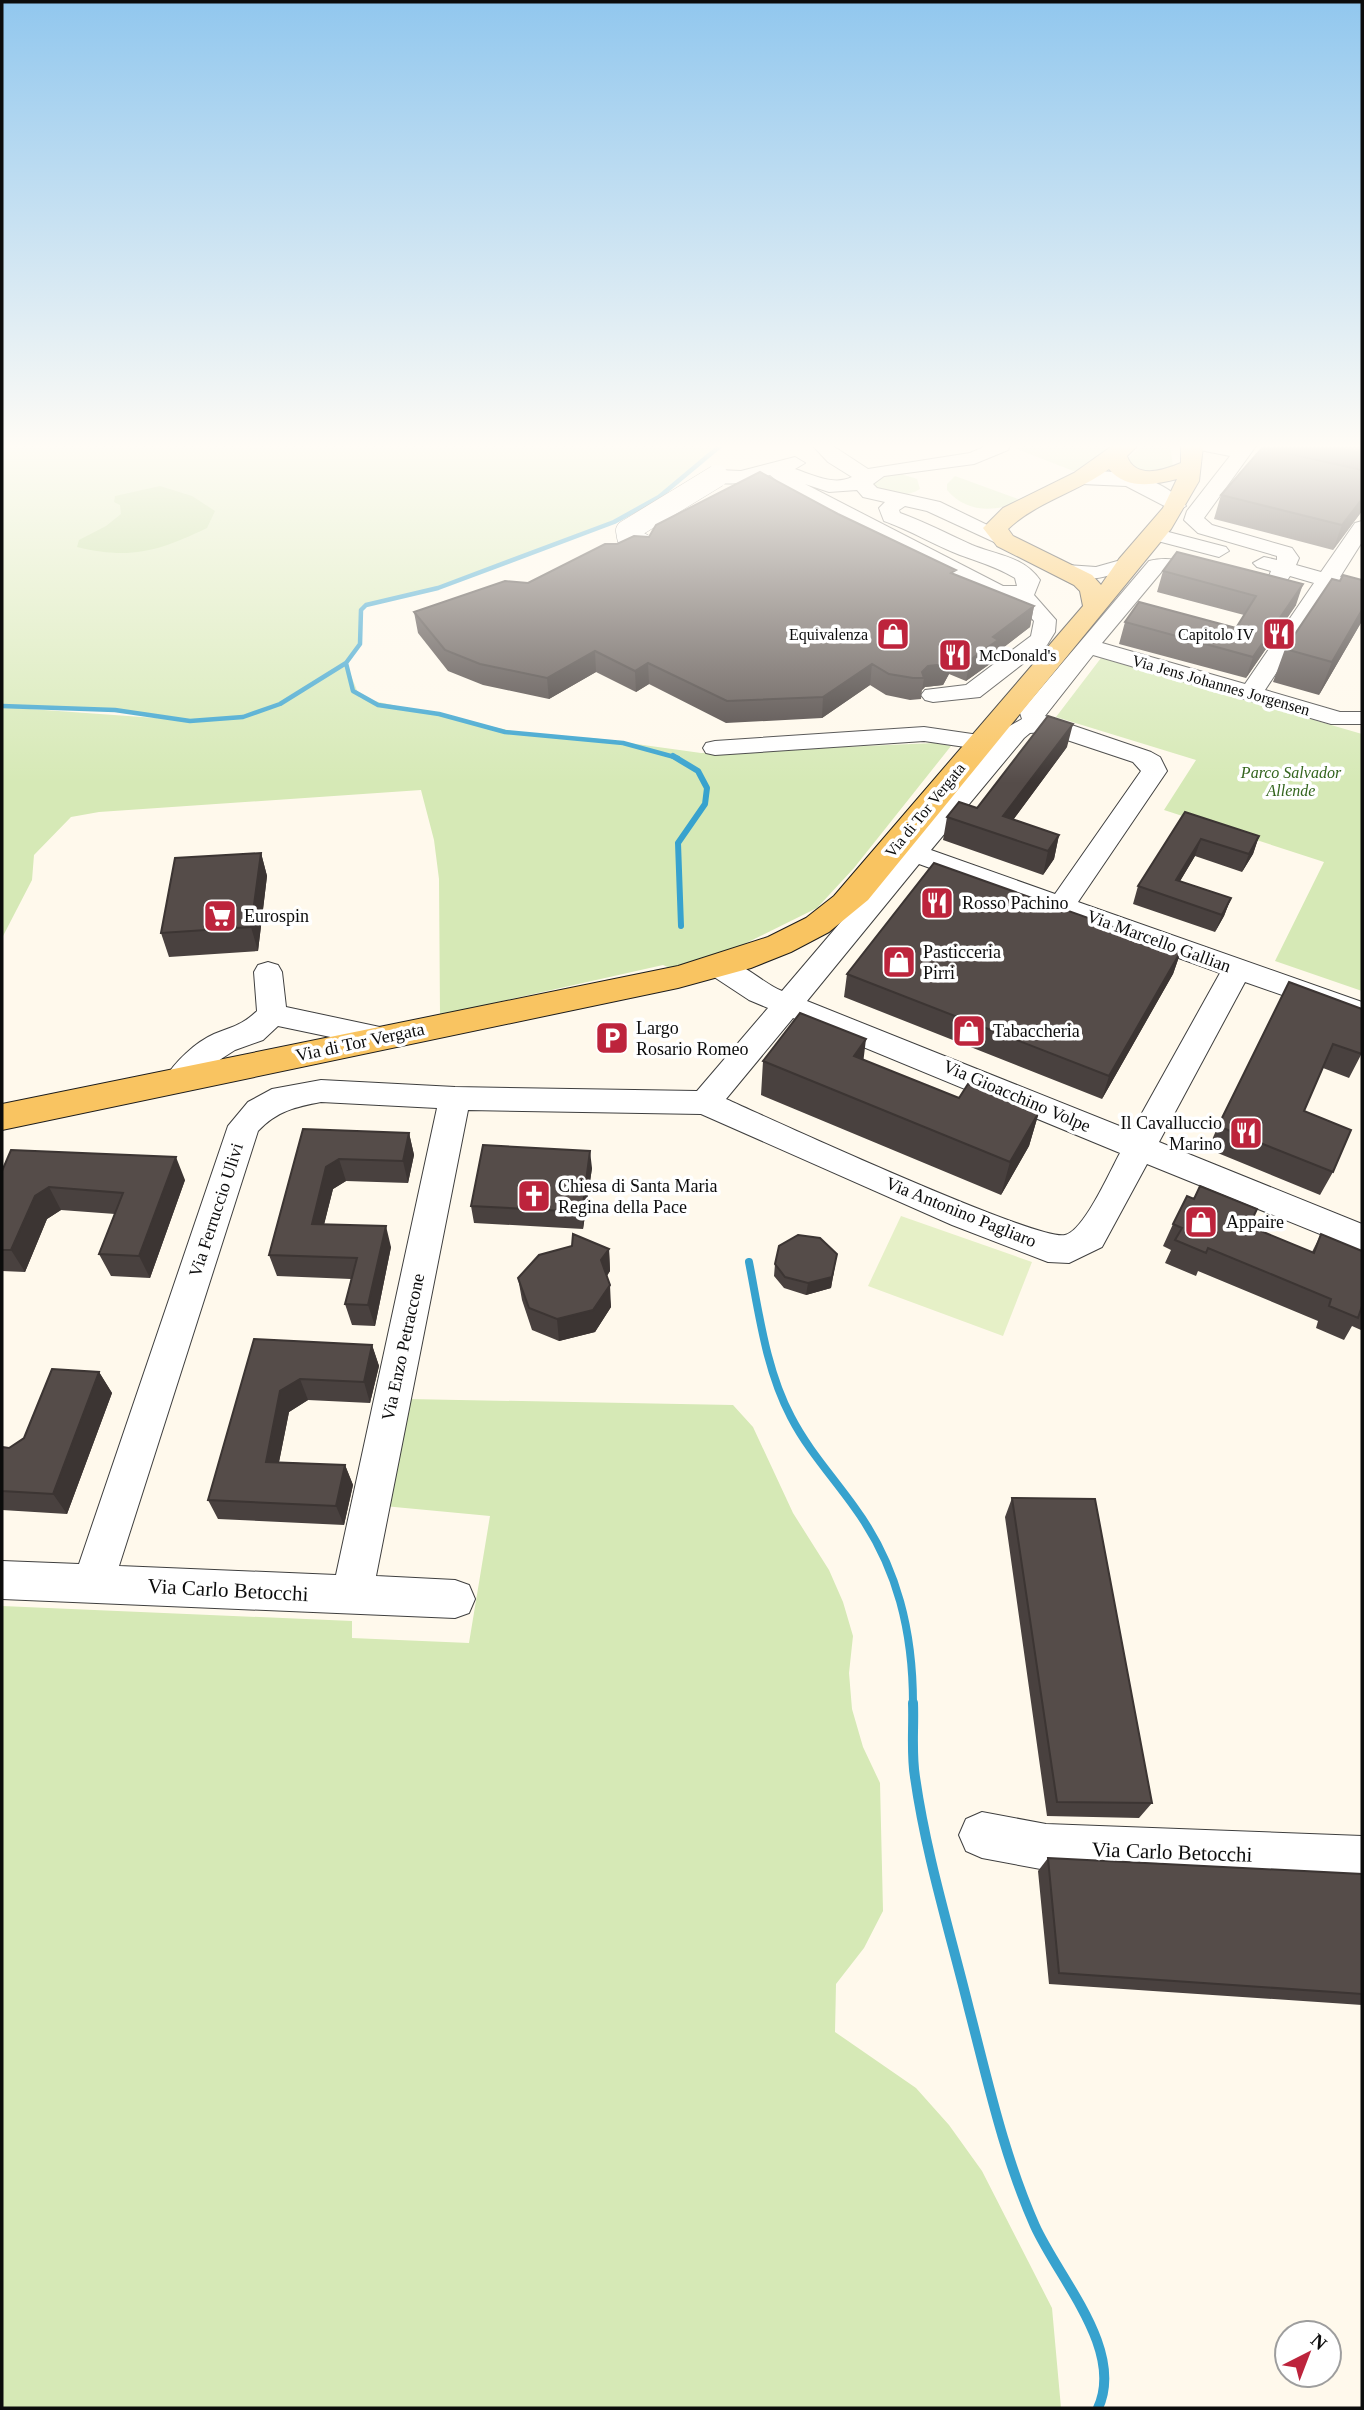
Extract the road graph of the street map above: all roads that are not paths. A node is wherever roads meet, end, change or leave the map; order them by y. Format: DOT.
graph roads {
  1 [pos="933,558"];
  2 [pos="991,558"];
  3 [pos="1042,558"];
  4 [pos="1133,558"];
  5 [pos="1247,558"];
  6 [pos="1288,558"];
  7 [pos="1342,558"];
  8 [pos="1128,564"];
  9 [pos="1284,568"];
  10 [pos="1066,570"];
  11 [pos="1328,580"];
  12 [pos="1362,589"];
  13 [pos="1021,593"];
  14 [pos="1095,605"];
  15 [pos="1087,646"];
  16 [pos="1251,693"];
  17 [pos="933,695"];
  18 [pos="1032,712"];
  19 [pos="1356,718"];
  20 [pos="979,742"];
  21 [pos="715,748"];
  22 [pos="916,854"];
  23 [pos="1060,906"];
  24 [pos="718,966"];
  25 [pos="1237,969"];
  26 [pos="268,972"];
  27 [pos="787,1004"];
  28 [pos="1362,1013"];
  29 [pos="272,1014"];
  30 [pos="383,1037"];
  31 [pos="180,1079"];
  32 [pos="455,1098"];
  33 [pos="705,1103"];
  34 [pos="2,1117"];
  35 [pos="1140,1147"];
  36 [pos="1362,1238"];
  37 [pos="2,1580"];
  38 [pos="93,1583"];
  39 [pos="352,1596"];
  40 [pos="455,1599"];
  41 [pos="982,1835"];
  42 [pos="1362,1859"];
  1 -- 13 [label="street"];
  2 -- 13 [label="street"];
  3 -- 10 [label="main road"];
  4 -- 8 [label="main road, Via di Tor Vergata"];
  5 -- 9 [label="street"];
  6 -- 9 [label="street"];
  7 -- 11 [label="street"];
  8 -- 10 [label="street"];
  8 -- 14 [label="main road, Via di Tor Vergata"];
  9 -- 11 [label="street"];
  9 -- 15 [label="street, Via di Tor Vergata"];
  10 -- 14 [label="main road"];
  11 -- 12 [label="street"];
  11 -- 16 [label="street"];
  13 -- 17 [label="street"];
  14 -- 18 [label="main road, Via di Tor Vergata"];
  15 -- 16 [label="street, Via Jens Johannes Jorgensen"];
  15 -- 18 [label="street, Via di Tor Vergata"];
  16 -- 19 [label="street, Via Jens Johannes Jorgensen"];
  18 -- 20 [label="main road, Via di Tor Vergata"];
  18 -- 22 [label="street, Via di Tor Vergata"];
  18 -- 23 [label="street"];
  20 -- 21 [label="street"];
  20 -- 24 [label="main road, Via di Tor Vergata"];
  22 -- 23 [label="street, Via Marcello Gallian"];
  22 -- 27 [label="street, Via di Tor Vergata"];
  23 -- 25 [label="street, Via Marcello Gallian"];
  24 -- 27 [label="street"];
  24 -- 30 [label="main road, Via di Tor Vergata"];
  25 -- 28 [label="street, Via Marcello Gallian"];
  25 -- 35 [label="street, Via Antonino Pagliaro"];
  26 -- 29 [label="street"];
  27 -- 33 [label="street, Via di Tor Vergata"];
  27 -- 35 [label="street, Via Gioacchino Volpe"];
  29 -- 30 [label="street"];
  29 -- 31 [label="street"];
  30 -- 31 [label="main road, Via di Tor Vergata"];
  31 -- 34 [label="main road, Via di Tor Vergata"];
  32 -- 33 [label="street, Via Ferruccio Ulivi"];
  32 -- 38 [label="street, Via Ferruccio Ulivi"];
  32 -- 39 [label="street, Via Enzo Petraccone"];
  33 -- 35 [label="street, Via Antonino Pagliaro"];
  35 -- 36 [label="street, Via Gioacchino Volpe"];
  37 -- 38 [label="street, Via Carlo Betocchi"];
  38 -- 39 [label="street, Via Carlo Betocchi"];
  39 -- 40 [label="street, Via Carlo Betocchi"];
  41 -- 42 [label="street, Via Carlo Betocchi"];
}
